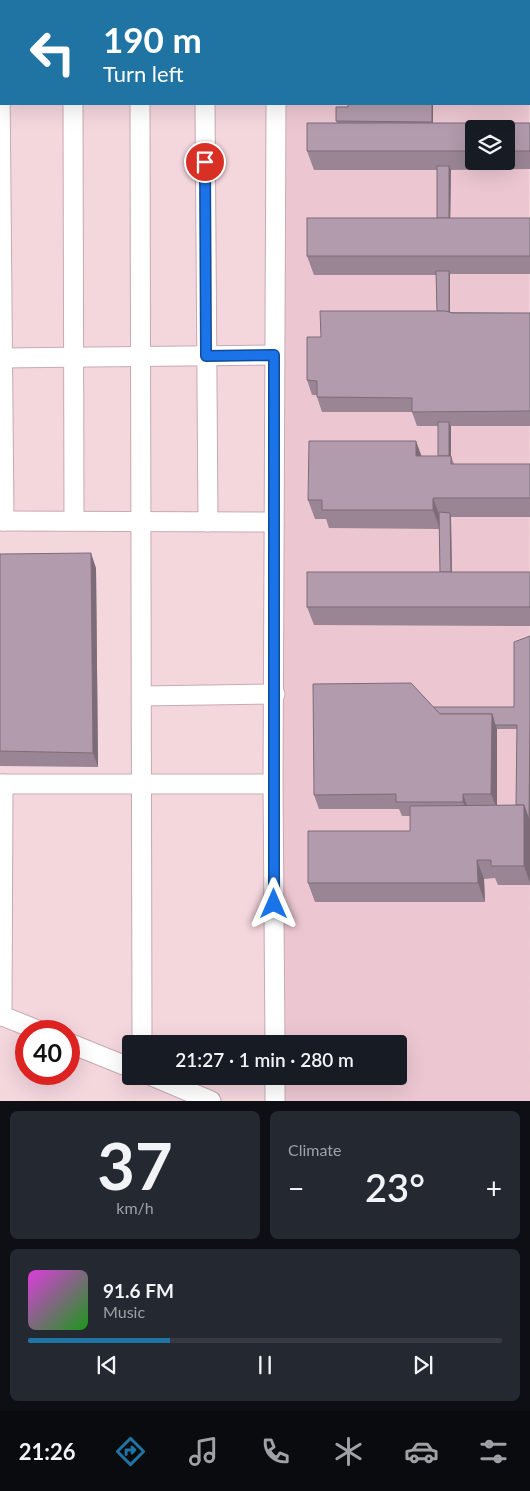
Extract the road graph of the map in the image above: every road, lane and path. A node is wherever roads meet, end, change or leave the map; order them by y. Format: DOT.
graph roads {
  1 [pos="0,105"];
  2 [pos="74,105"];
  3 [pos="140,105"];
  4 [pos="205,105"];
  5 [pos="276,105"];
  6 [pos="274,355"];
  7 [pos="141,356"];
  8 [pos="206,356"];
  9 [pos="74,357"];
  10 [pos="1,358"];
  11 [pos="2,521"];
  12 [pos="74,521"];
  13 [pos="141,521"];
  14 [pos="208,522"];
  15 [pos="274,522"];
  16 [pos="275,694"];
  17 [pos="142,696"];
  18 [pos="2,784"];
  19 [pos="142,784"];
  20 [pos="273,784"];
  21 [pos="1,1016"];
  22 [pos="15,1021"];
  23 [pos="142,1035"];
  24 [pos="275,1035"];
  25 [pos="80,1047"];
  26 [pos="122,1064"];
  27 [pos="173,1085"];
  28 [pos="275,1085"];
  29 [pos="211,1101"];
  30 [pos="275,1101"];
  1 -- 10 [label="street"];
  2 -- 9 [label="street"];
  3 -- 7 [label="street"];
  4 -- 8 [label="street"];
  5 -- 6 [label="street"];
  6 -- 8 [label="street"];
  6 -- 15 [label="street"];
  7 -- 8 [label="street"];
  7 -- 9 [label="street"];
  7 -- 13 [label="street"];
  8 -- 14 [label="street"];
  9 -- 10 [label="street"];
  9 -- 12 [label="street"];
  10 -- 11 [label="street"];
  11 -- 12 [label="street"];
  12 -- 13 [label="street"];
  13 -- 14 [label="street"];
  13 -- 17 [label="street"];
  14 -- 15 [label="street"];
  15 -- 16 [label="street"];
  16 -- 17 [label="street"];
  16 -- 20 [label="street"];
  17 -- 19 [label="street"];
  18 -- 19 [label="street"];
  18 -- 21 [label="street"];
  19 -- 20 [label="street"];
  19 -- 23 [label="street"];
  20 -- 24 [label="street"];
  21 -- 22 [label="street"];
  25 -- 26 [label="street"];
  27 -- 29 [label="street"];
  28 -- 30 [label="street"];
}
